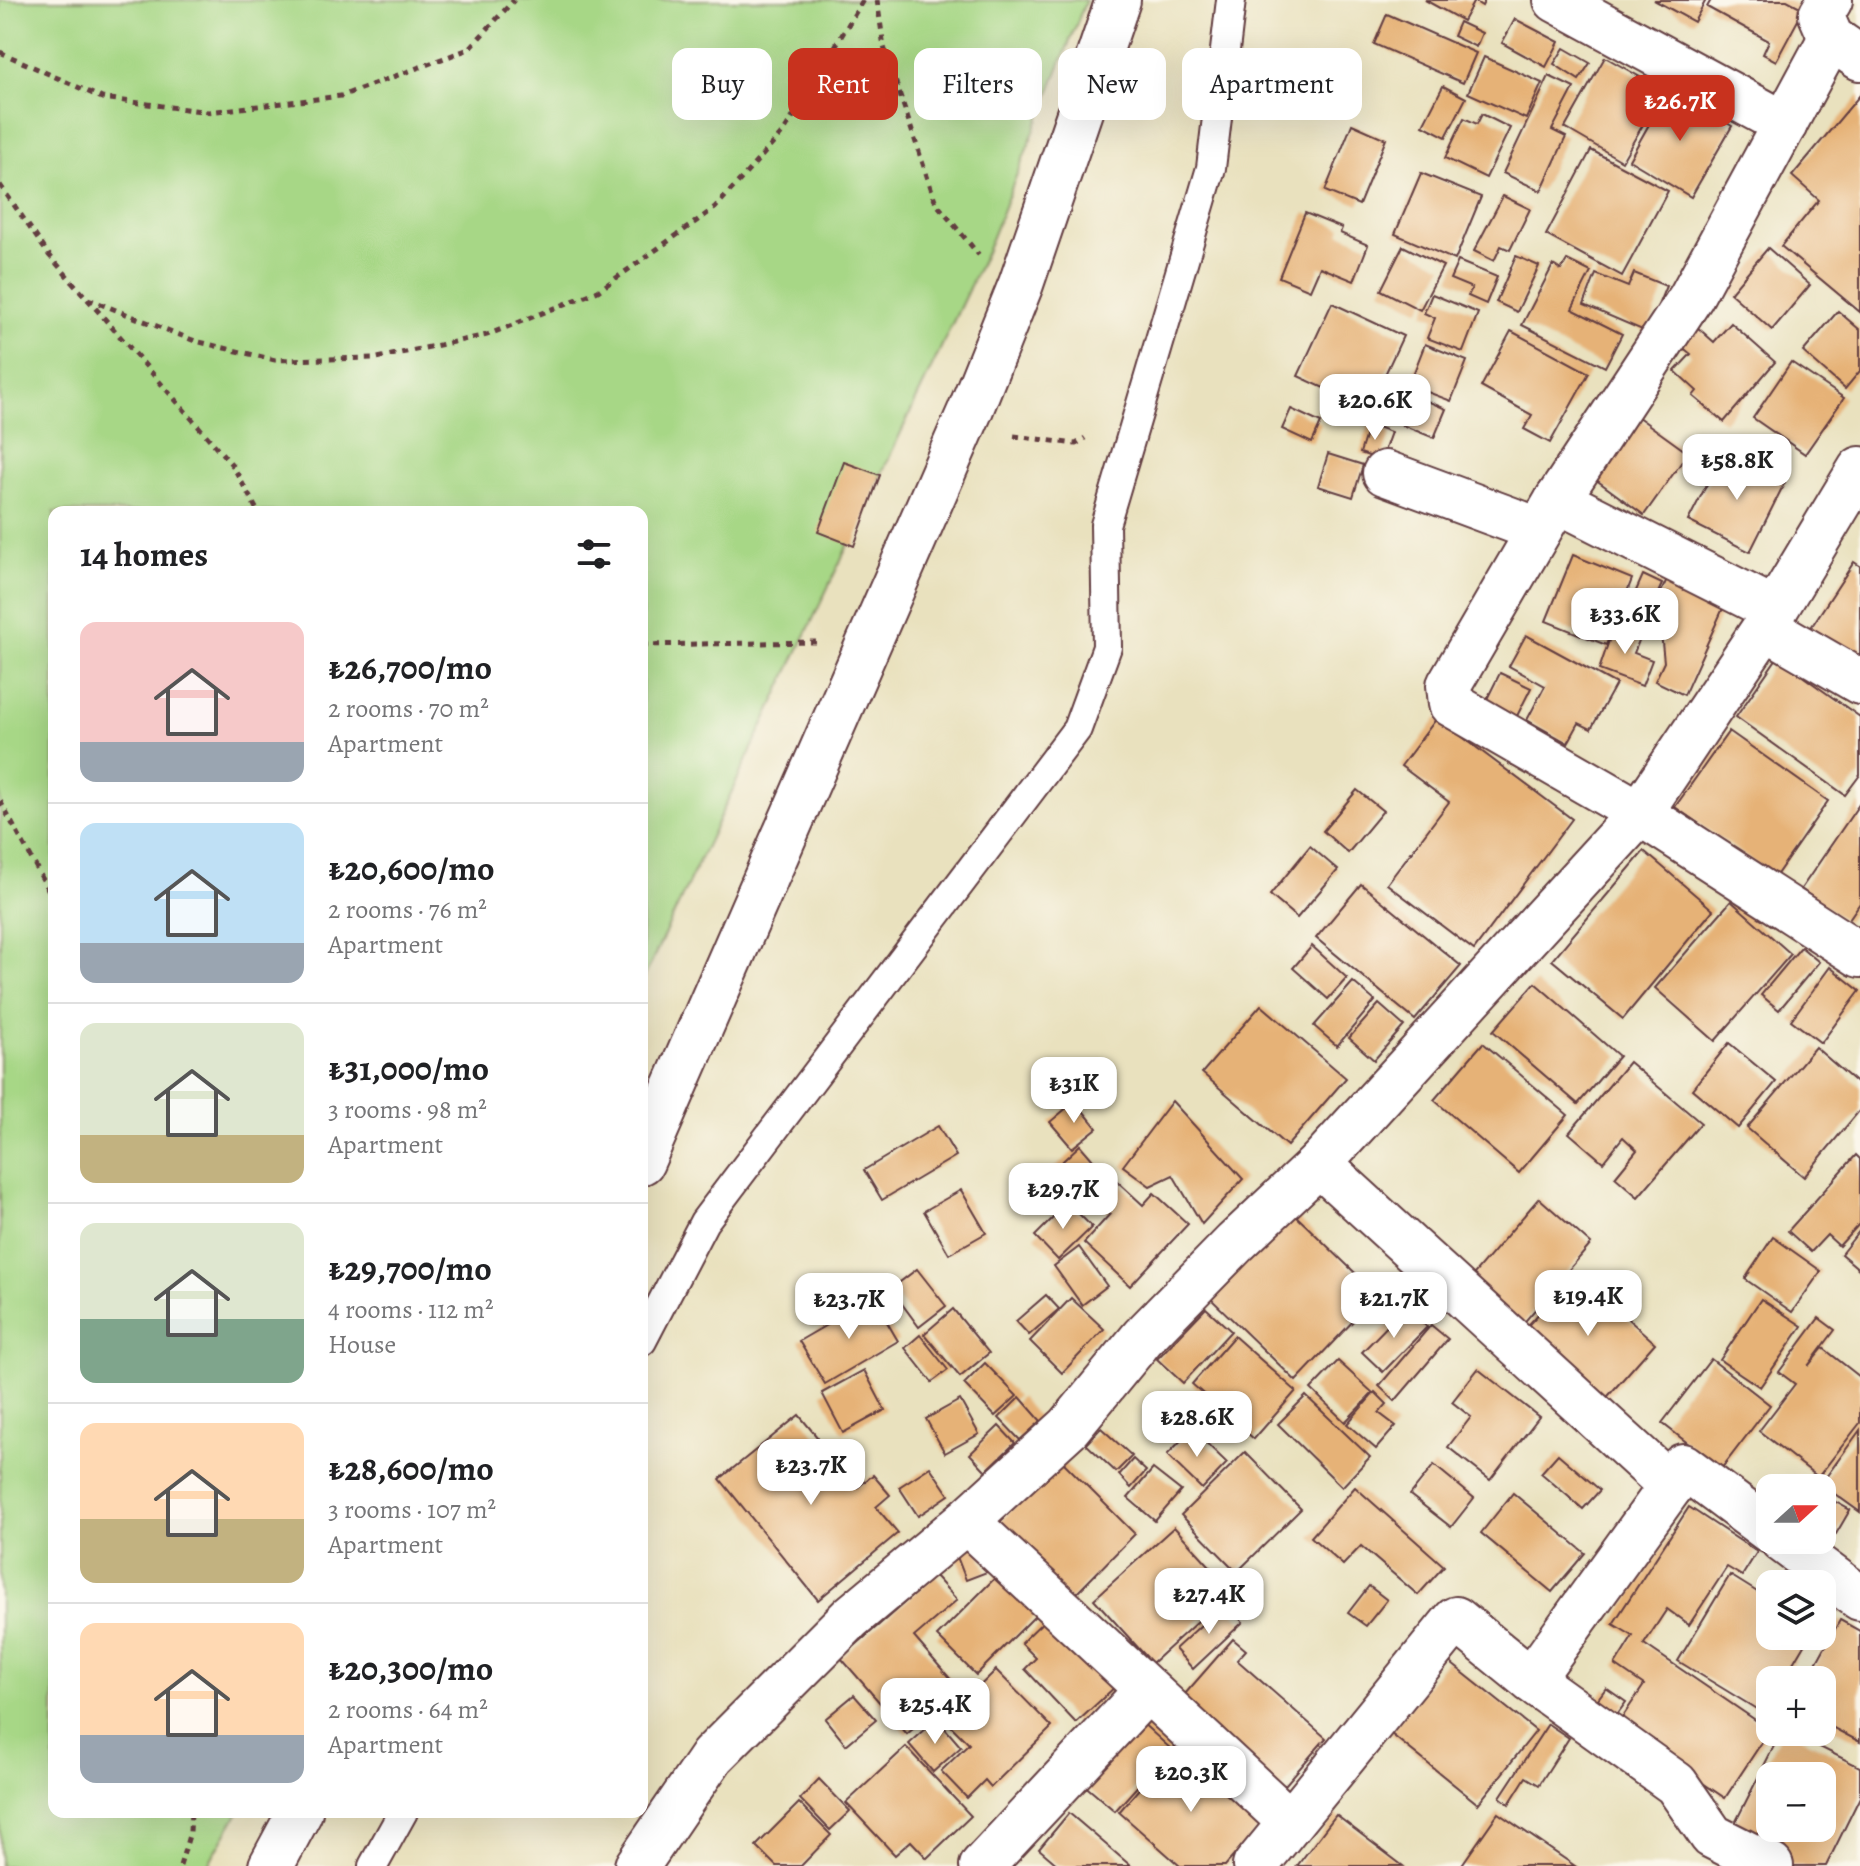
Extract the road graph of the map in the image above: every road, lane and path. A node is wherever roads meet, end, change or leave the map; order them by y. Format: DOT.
graph roads {
  1 [pos="514,0"];
  2 [pos="863,0"];
  3 [pos="877,0"];
  4 [pos="1118,0"];
  5 [pos="1231,0"];
  6 [pos="1556,0"];
  7 [pos="1840,32"];
  8 [pos="0,52"];
  9 [pos="1785,124"];
  10 [pos="0,185"];
  11 [pos="1021,284"];
  12 [pos="88,299"];
  13 [pos="1142,398"];
  14 [pos="970,411"];
  15 [pos="1860,469"];
  16 [pos="1385,473"];
  17 [pos="255,506"];
  18 [pos="1548,515"];
  19 [pos="1770,618"];
  20 [pos="870,641"];
  21 [pos="648,645"];
  22 [pos="1860,682"];
  23 [pos="0,801"];
  24 [pos="1640,813"];
  25 [pos="48,889"];
  26 [pos="1860,955"];
  27 [pos="648,1148"];
  28 [pos="1319,1164"];
  29 [pos="648,1329"];
  30 [pos="1671,1486"];
  31 [pos="966,1521"];
  32 [pos="1756,1521"];
  33 [pos="1801,1554"];
  34 [pos="1860,1598"];
  35 [pos="1531,1680"];
  36 [pos="1147,1690"];
  37 [pos="191,1818"];
  38 [pos="297,1818"];
  39 [pos="400,1818"];
  40 [pos="1289,1821"];
  41 [pos="180,1866"];
  42 [pos="271,1866"];
  43 [pos="373,1866"];
  44 [pos="637,1866"];
  45 [pos="982,1866"];
  46 [pos="1255,1866"];
  47 [pos="1771,1866"];
  1 -- 8 [label="path"];
  2 -- 12 [label="path"];
  3 -- 11 [label="path"];
  4 -- 11 [label="street"];
  5 -- 13 [label="lane"];
  6 -- 9 [label="street"];
  7 -- 9 [label="street"];
  9 -- 18 [label="street"];
  10 -- 12 [label="path"];
  11 -- 14 [label="street"];
  12 -- 17 [label="path"];
  13 -- 14 [label="path"];
  13 -- 29 [label="lane"];
  14 -- 20 [label="street"];
  15 -- 19 [label="street"];
  16 -- 18 [label="street"];
  18 -- 19 [label="street"];
  18 -- 24 [label="street"];
  19 -- 22 [label="street"];
  19 -- 24 [label="street"];
  20 -- 21 [label="path"];
  20 -- 27 [label="street"];
  23 -- 25 [label="path"];
  24 -- 26 [label="street"];
  24 -- 28 [label="street"];
  28 -- 30 [label="street"];
  28 -- 31 [label="street"];
  30 -- 32 [label="street"];
  30 -- 35 [label="street"];
  31 -- 36 [label="street"];
  31 -- 44 [label="street"];
  33 -- 34 [label="street"];
  35 -- 40 [label="street"];
  35 -- 47 [label="street"];
  36 -- 40 [label="street"];
  36 -- 45 [label="street"];
  37 -- 41 [label="path"];
  38 -- 42 [label="street"];
  39 -- 43 [label="lane"];
  40 -- 46 [label="street"];
}
